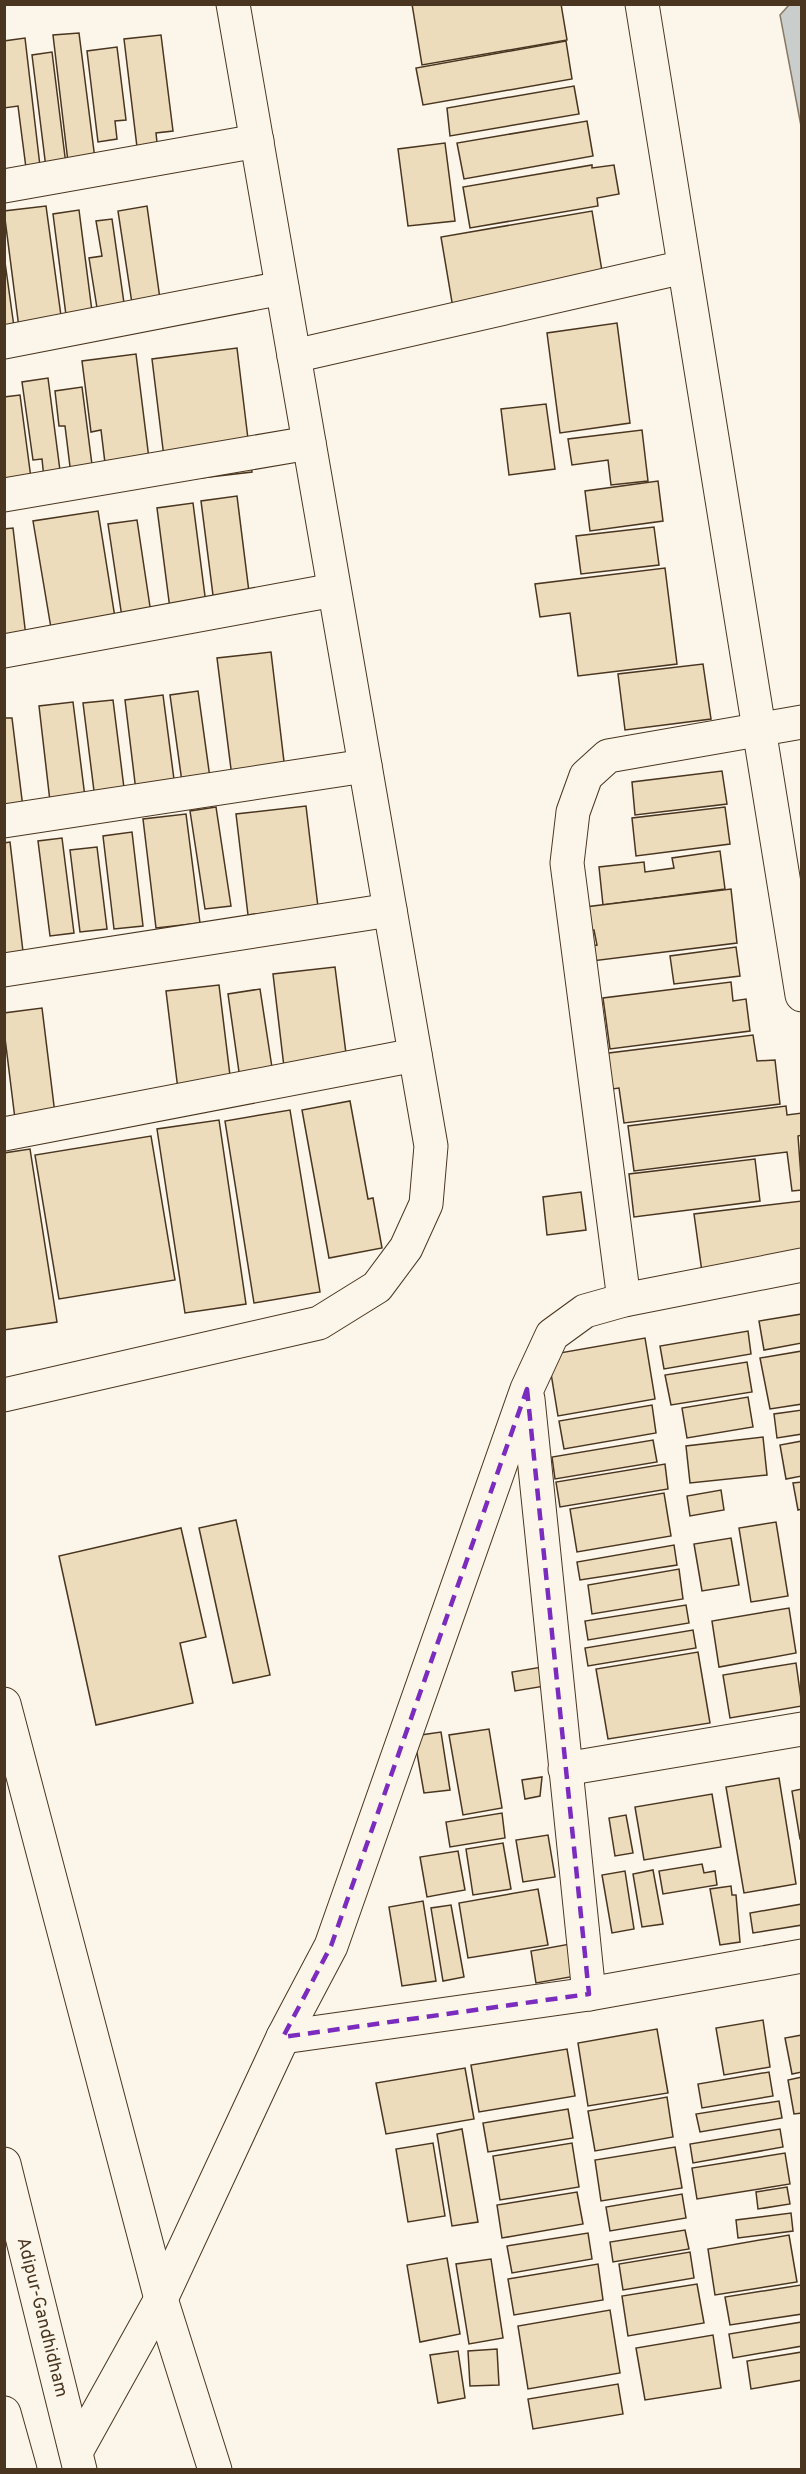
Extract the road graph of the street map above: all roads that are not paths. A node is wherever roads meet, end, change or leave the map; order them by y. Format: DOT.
graph roads {
  1 [pos="232,4"];
  2 [pos="642,4"];
  3 [pos="257,141"];
  4 [pos="4,186"];
  5 [pos="684,267"];
  6 [pos="282,288"];
  7 [pos="4,342"];
  8 [pos="294,356"];
  9 [pos="309,443"];
  10 [pos="4,495"];
  11 [pos="334,590"];
  12 [pos="4,651"];
  13 [pos="801,722"];
  14 [pos="759,730"];
  15 [pos="365,766"];
  16 [pos="4,821"];
  17 [pos="390,910"];
  18 [pos="795,910"];
  19 [pos="4,970"];
  20 [pos="801,996"];
  21 [pos="415,1055"];
  22 [pos="4,1134"];
  23 [pos="801,1265"];
  24 [pos="624,1300"];
  25 [pos="526,1389"];
  26 [pos="4,1395"];
  27 [pos="4,1704"];
  28 [pos="801,1729"];
  29 [pos="565,1769"];
  30 [pos="801,1956"];
  31 [pos="589,1994"];
  32 [pos="283,2037"];
  33 [pos="4,2164"];
  34 [pos="161,2299"];
  35 [pos="4,2413"];
  36 [pos="78,2461"];
  37 [pos="20,2469"];
  38 [pos="215,2469"];
  1 -- 3 [label="street"];
  2 -- 5 [label="street"];
  3 -- 4 [label="street"];
  3 -- 6 [label="street"];
  5 -- 8 [label="street"];
  5 -- 14 [label="street"];
  6 -- 7 [label="street"];
  6 -- 8 [label="street"];
  8 -- 9 [label="street"];
  9 -- 10 [label="street"];
  9 -- 11 [label="street"];
  11 -- 12 [label="street"];
  11 -- 15 [label="street"];
  13 -- 14 [label="street"];
  14 -- 18 [label="street"];
  14 -- 24 [label="street"];
  15 -- 16 [label="street"];
  15 -- 17 [label="street"];
  17 -- 19 [label="street"];
  17 -- 21 [label="street"];
  18 -- 20 [label="street"];
  21 -- 22 [label="street"];
  21 -- 26 [label="street"];
  23 -- 24 [label="street"];
  24 -- 25 [label="street"];
  25 -- 29 [label="street"];
  25 -- 32 [label="street"];
  27 -- 34 [label="street"];
  28 -- 29 [label="street"];
  29 -- 31 [label="street"];
  30 -- 31 [label="street"];
  31 -- 32 [label="street"];
  32 -- 34 [label="street"];
  33 -- 36 [label="street, Adipur-Gandhidham"];
  34 -- 36 [label="street"];
  34 -- 38 [label="street"];
  35 -- 37 [label="street"];
}
